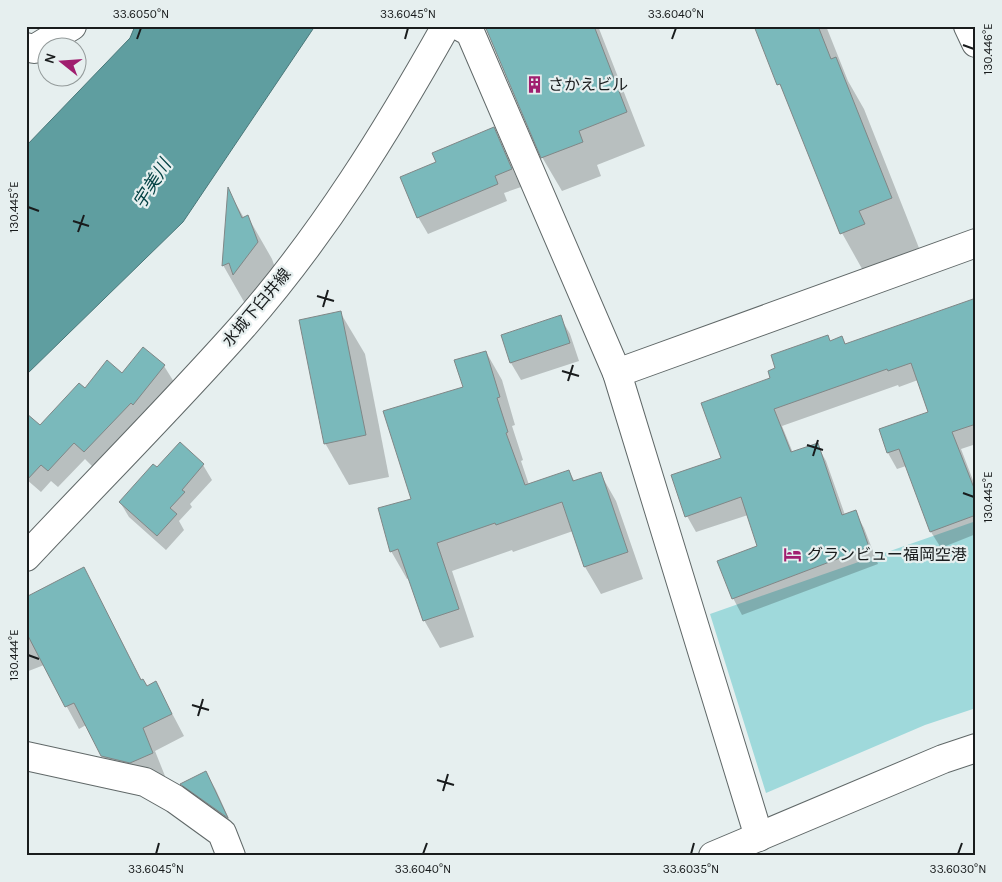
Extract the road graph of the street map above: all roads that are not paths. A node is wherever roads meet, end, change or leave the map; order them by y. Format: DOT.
graph roads {
  1 [pos="72,26"];
  2 [pos="446,26"];
  3 [pos="459,26"];
  4 [pos="968,26"];
  5 [pos="976,43"];
  6 [pos="26,47"];
  7 [pos="976,243"];
  8 [pos="617,373"];
  9 [pos="26,557"];
  10 [pos="976,748"];
  11 [pos="26,756"];
  12 [pos="759,837"];
  13 [pos="231,856"];
  14 [pos="713,856"];
  1 -- 6 [label="street"];
  2 -- 9 [label="street, 水城下臼井線"];
  3 -- 8 [label="street"];
  4 -- 5 [label="street"];
  7 -- 8 [label="street"];
  8 -- 12 [label="street"];
  10 -- 12 [label="street"];
  11 -- 13 [label="street"];
  12 -- 14 [label="street"];
}
